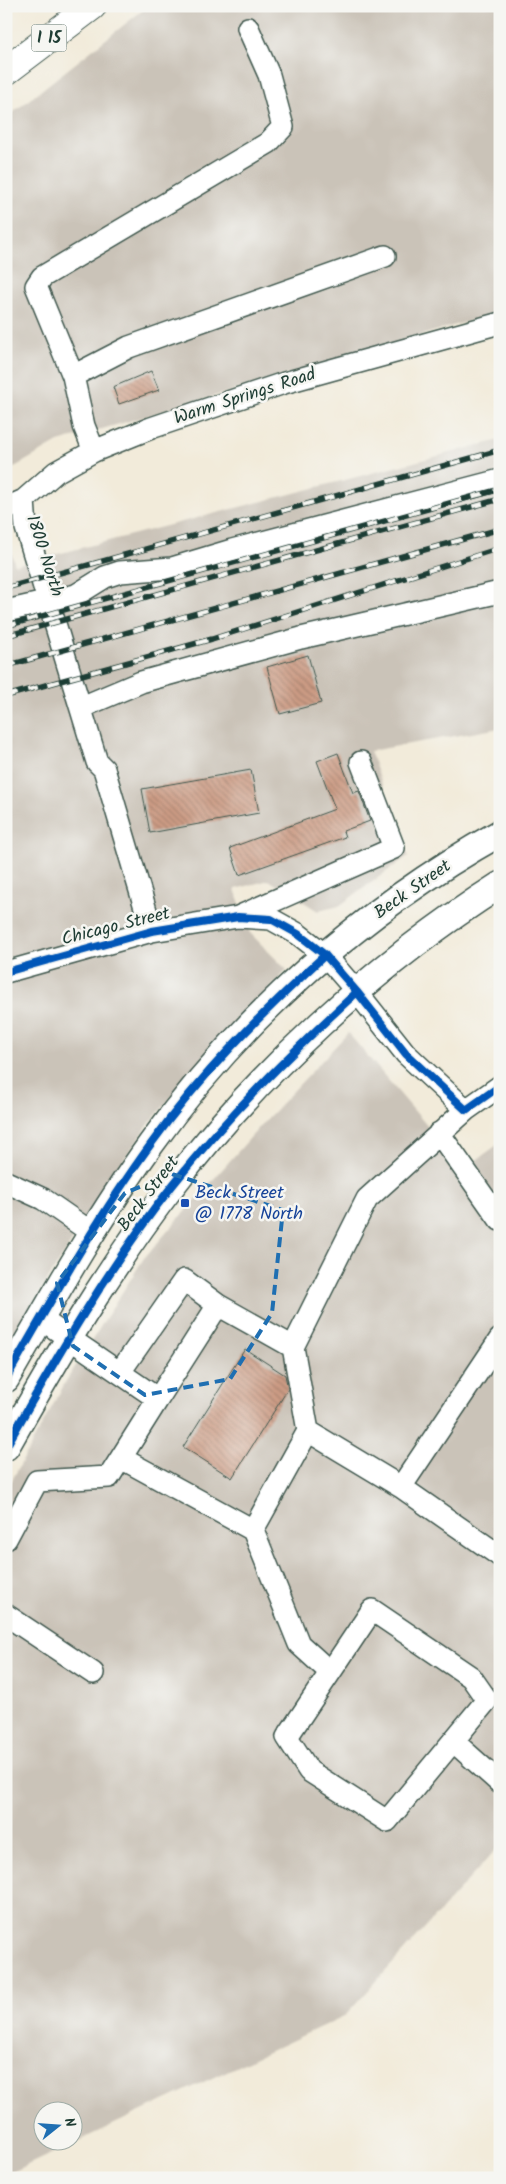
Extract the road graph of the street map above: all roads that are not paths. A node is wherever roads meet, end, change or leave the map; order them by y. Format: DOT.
graph roads {
  1 [pos="92,6"];
  2 [pos="248,28"];
  3 [pos="6,71"];
  4 [pos="385,256"];
  5 [pos="500,323"];
  6 [pos="73,376"];
  7 [pos="94,450"];
  8 [pos="500,480"];
  9 [pos="15,504"];
  10 [pos="500,592"];
  11 [pos="53,600"];
  12 [pos="6,612"];
  13 [pos="89,704"];
  14 [pos="361,762"];
  15 [pos="104,769"];
  16 [pos="500,833"];
  17 [pos="500,885"];
  18 [pos="238,918"];
  19 [pos="152,931"];
  20 [pos="325,955"];
  21 [pos="6,972"];
  22 [pos="357,992"];
  23 [pos="500,1086"];
  24 [pos="466,1110"];
  25 [pos="439,1133"];
  26 [pos="6,1182"];
  27 [pos="500,1220"];
  28 [pos="92,1233"];
  29 [pos="218,1305"];
  30 [pos="41,1319"];
  31 [pos="70,1339"];
  32 [pos="500,1339"];
  33 [pos="293,1347"];
  34 [pos="120,1372"];
  35 [pos="6,1379"];
  36 [pos="158,1399"];
  37 [pos="308,1431"];
  38 [pos="6,1447"];
  39 [pos="120,1458"];
  40 [pos="400,1487"];
  41 [pos="253,1530"];
  42 [pos="6,1539"];
  43 [pos="500,1556"];
  44 [pos="6,1615"];
  45 [pos="330,1672"];
  46 [pos="93,1673"];
  47 [pos="453,1741"];
  48 [pos="500,1783"];
  1 -- 3 [label="highway, I 15"];
  2 -- 6 [label="street"];
  4 -- 6 [label="street"];
  5 -- 7 [label="street, Warm Springs Road"];
  6 -- 7 [label="street"];
  7 -- 9 [label="street, Warm Springs Road"];
  8 -- 11 [label="street"];
  9 -- 11 [label="street, 1800 North"];
  10 -- 13 [label="street"];
  11 -- 12 [label="street"];
  11 -- 13 [label="street, 1800 North"];
  11 -- 15 [label="street, 1800 North"];
  13 -- 15 [label="street, 1800 North"];
  14 -- 18 [label="street"];
  15 -- 19 [label="street, 1800 North"];
  16 -- 20 [label="main road, Beck Street"];
  17 -- 22 [label="main road, Beck Street"];
  18 -- 19 [label="street, Chicago Street"];
  18 -- 20 [label="street, Chicago Street"];
  19 -- 21 [label="street, Chicago Street"];
  20 -- 22 [label="street, Chicago Street"];
  20 -- 28 [label="main road, Beck Street"];
  22 -- 24 [label="street, Chicago Street"];
  22 -- 31 [label="main road, Beck Street"];
  23 -- 24 [label="street"];
  24 -- 25 [label="street"];
  25 -- 27 [label="street"];
  25 -- 33 [label="street"];
  26 -- 28 [label="street"];
  28 -- 30 [label="main road, Beck Street"];
  29 -- 33 [label="street"];
  29 -- 34 [label="street"];
  29 -- 36 [label="street"];
  30 -- 31 [label="street"];
  30 -- 35 [label="main road, Beck Street"];
  31 -- 34 [label="street"];
  31 -- 38 [label="main road, Beck Street"];
  32 -- 40 [label="street"];
  33 -- 37 [label="street"];
  34 -- 36 [label="street"];
  36 -- 39 [label="street"];
  37 -- 40 [label="street"];
  37 -- 41 [label="street"];
  39 -- 41 [label="street"];
  39 -- 42 [label="street"];
  40 -- 43 [label="street"];
  41 -- 45 [label="street"];
  44 -- 46 [label="street"];
  45 -- 47 [label="street"];
  45 -- 47 [label="street"];
  47 -- 48 [label="street"];
}
